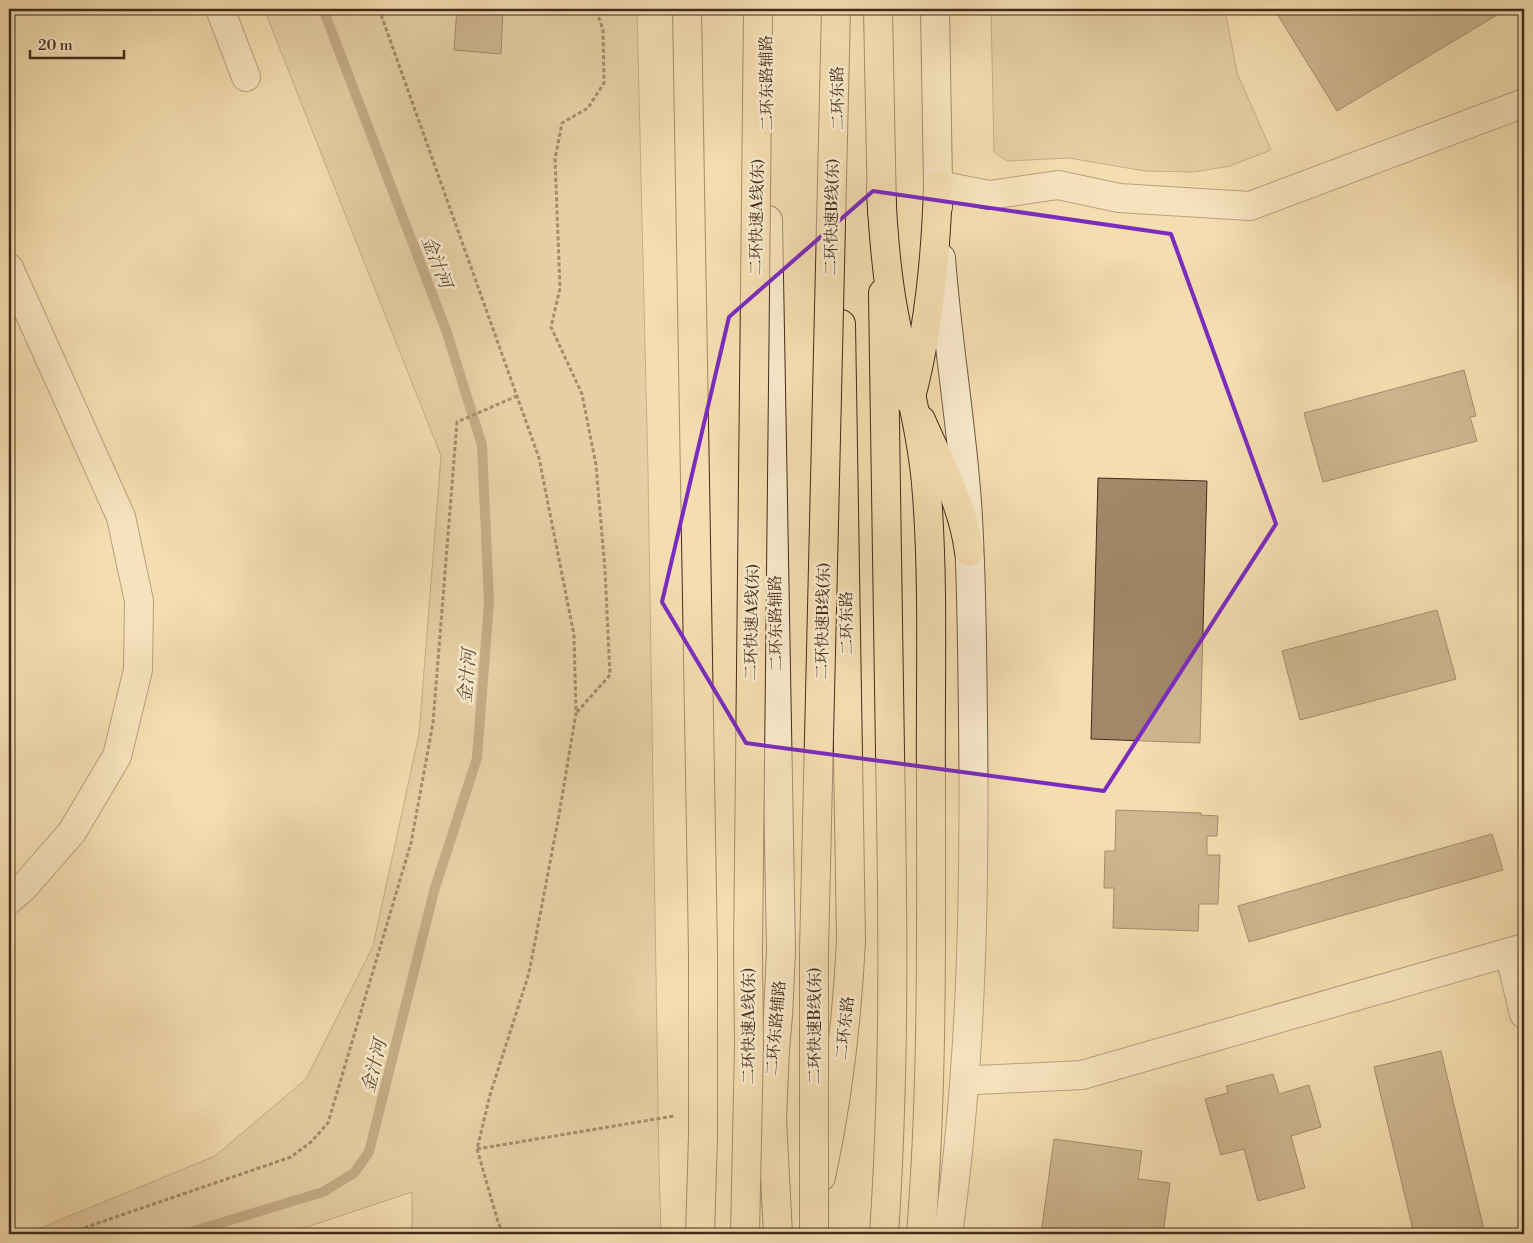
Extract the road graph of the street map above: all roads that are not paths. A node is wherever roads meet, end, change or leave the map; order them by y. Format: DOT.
graph roads {
  1 [pos="220,9"];
  2 [pos="688,9"];
  3 [pos="758,9"];
  4 [pos="765,9"];
  5 [pos="836,9"];
  6 [pos="878,9"];
  7 [pos="934,9"];
  8 [pos="246,77"];
  9 [pos="1524,103"];
  10 [pos="938,185"];
  11 [pos="881,188"];
  12 [pos="9,268"];
  13 [pos="911,396"];
  14 [pos="887,545"];
  15 [pos="969,552"];
  16 [pos="9,900"];
  17 [pos="1516,950"];
  18 [pos="1524,1014"];
  19 [pos="775,1049"];
  20 [pos="965,1078"];
  21 [pos="700,1234"];
  22 [pos="740,1234"];
  23 [pos="745,1234"];
  24 [pos="778,1234"];
  25 [pos="808,1234"];
  26 [pos="814,1234"];
  27 [pos="884,1234"];
  28 [pos="921,1234"];
  29 [pos="948,1234"];
  1 -- 8 [label="street"];
  2 -- 21 [label="main road, bridge"];
  3 -- 23 [label="main road, 二环快速A线(东), bridge"];
  4 -- 19 [label="street, 二环东路辅路"];
  5 -- 25 [label="main road, 二环东路, bridge"];
  5 -- 26 [label="main road, 二环快速B线(东), bridge"];
  6 -- 11 [label="main road"];
  7 -- 10 [label="street"];
  9 -- 10 [label="street"];
  10 -- 13 [label="main road"];
  10 -- 15 [label="street"];
  11 -- 13 [label="main road"];
  11 -- 14 [label="main road"];
  12 -- 16 [label="street"];
  13 -- 14 [label="main road"];
  13 -- 15 [label="main road"];
  13 -- 28 [label="main road"];
  14 -- 27 [label="main road"];
  15 -- 20 [label="street"];
  17 -- 18 [label="street"];
  17 -- 20 [label="street"];
  19 -- 22 [label="street, 二环东路辅路"];
  19 -- 24 [label="main road"];
  20 -- 29 [label="street"];
}
